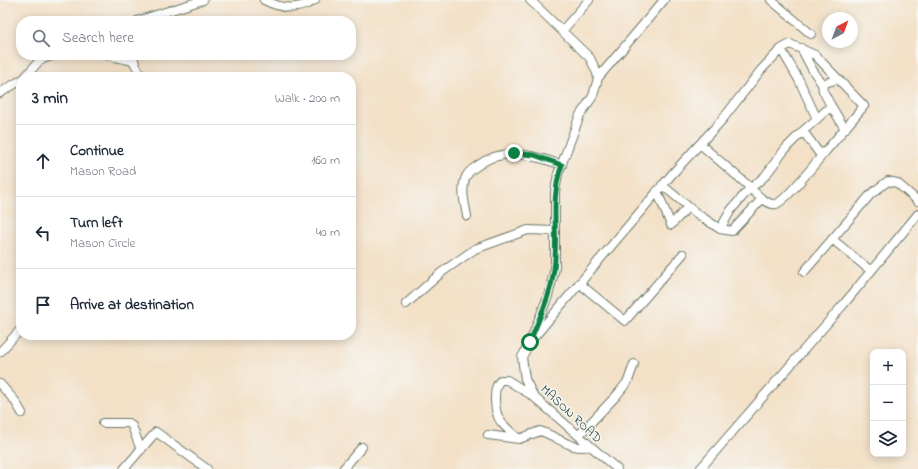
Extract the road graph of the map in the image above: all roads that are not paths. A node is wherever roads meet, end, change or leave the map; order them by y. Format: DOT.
graph roads {
  1 [pos="203,0"];
  2 [pos="264,0"];
  3 [pos="315,0"];
  4 [pos="530,0"];
  5 [pos="589,0"];
  6 [pos="664,0"];
  7 [pos="771,0"];
  8 [pos="153,16"];
  9 [pos="562,31"];
  10 [pos="811,34"];
  11 [pos="802,48"];
  12 [pos="781,49"];
  13 [pos="40,60"];
  14 [pos="134,60"];
  15 [pos="29,72"];
  16 [pos="140,72"];
  17 [pos="598,78"];
  18 [pos="838,79"];
  19 [pos="16,83"];
  20 [pos="822,84"];
  21 [pos="0,93"];
  22 [pos="830,104"];
  23 [pos="817,119"];
  24 [pos="846,129"];
  25 [pos="804,131"];
  26 [pos="700,144"];
  27 [pos="825,152"];
  28 [pos="562,165"];
  29 [pos="660,188"];
  30 [pos="750,188"];
  31 [pos="762,199"];
  32 [pos="918,201"];
  33 [pos="688,207"];
  34 [pos="918,214"];
  35 [pos="467,216"];
  36 [pos="720,229"];
  37 [pos="555,231"];
  38 [pos="832,239"];
  39 [pos="683,254"];
  40 [pos="871,271"];
  41 [pos="804,272"];
  42 [pos="579,284"];
  43 [pos="406,304"];
  44 [pos="16,334"];
  45 [pos="530,342"];
  46 [pos="0,352"];
  47 [pos="634,364"];
  48 [pos="0,384"];
  49 [pos="534,397"];
  50 [pos="22,413"];
  51 [pos="103,423"];
  52 [pos="488,435"];
  53 [pos="579,435"];
  54 [pos="519,439"];
  55 [pos="590,446"];
  56 [pos="362,447"];
  57 [pos="140,450"];
  58 [pos="124,469"];
  59 [pos="207,469"];
  60 [pos="343,469"];
  61 [pos="617,469"];
  62 [pos="700,469"];
  1 -- 8 [label="street"];
  2 -- 3 [label="street"];
  4 -- 9 [label="street"];
  5 -- 9 [label="street"];
  6 -- 17 [label="street"];
  7 -- 10 [label="street"];
  9 -- 17 [label="street"];
  11 -- 12 [label="street"];
  11 -- 18 [label="street"];
  11 -- 20 [label="street"];
  12 -- 23 [label="street"];
  12 -- 26 [label="street"];
  13 -- 15 [label="street"];
  14 -- 16 [label="street"];
  17 -- 28 [label="street, MASON ROAD"];
  18 -- 20 [label="street"];
  18 -- 24 [label="street"];
  19 -- 21 [label="street"];
  20 -- 22 [label="street"];
  22 -- 23 [label="street"];
  22 -- 24 [label="street"];
  23 -- 25 [label="street"];
  24 -- 27 [label="street"];
  25 -- 27 [label="street"];
  25 -- 30 [label="street"];
  26 -- 29 [label="street"];
  26 -- 30 [label="street"];
  27 -- 31 [label="street"];
  28 -- 35 [label="street"];
  28 -- 37 [label="street, MASON ROAD"];
  29 -- 33 [label="street"];
  29 -- 33 [label="street"];
  29 -- 42 [label="street"];
  30 -- 31 [label="street"];
  30 -- 36 [label="street"];
  31 -- 36 [label="street"];
  32 -- 38 [label="street"];
  33 -- 36 [label="street"];
  34 -- 40 [label="street"];
  37 -- 43 [label="street"];
  37 -- 45 [label="street, MASON ROAD"];
  38 -- 40 [label="street"];
  38 -- 41 [label="street"];
  39 -- 42 [label="street"];
  40 -- 62 [label="street"];
  42 -- 45 [label="street"];
  44 -- 46 [label="street"];
  45 -- 49 [label="street, MASON ROAD"];
  47 -- 53 [label="street"];
  48 -- 50 [label="street"];
  49 -- 53 [label="street, MASON ROAD"];
  49 -- 54 [label="street"];
  51 -- 57 [label="street"];
  52 -- 54 [label="street"];
  53 -- 55 [label="street, MASON ROAD"];
  54 -- 55 [label="street"];
  55 -- 61 [label="street, MASON ROAD"];
  56 -- 60 [label="street"];
  57 -- 58 [label="street"];
  57 -- 59 [label="street"];
}
